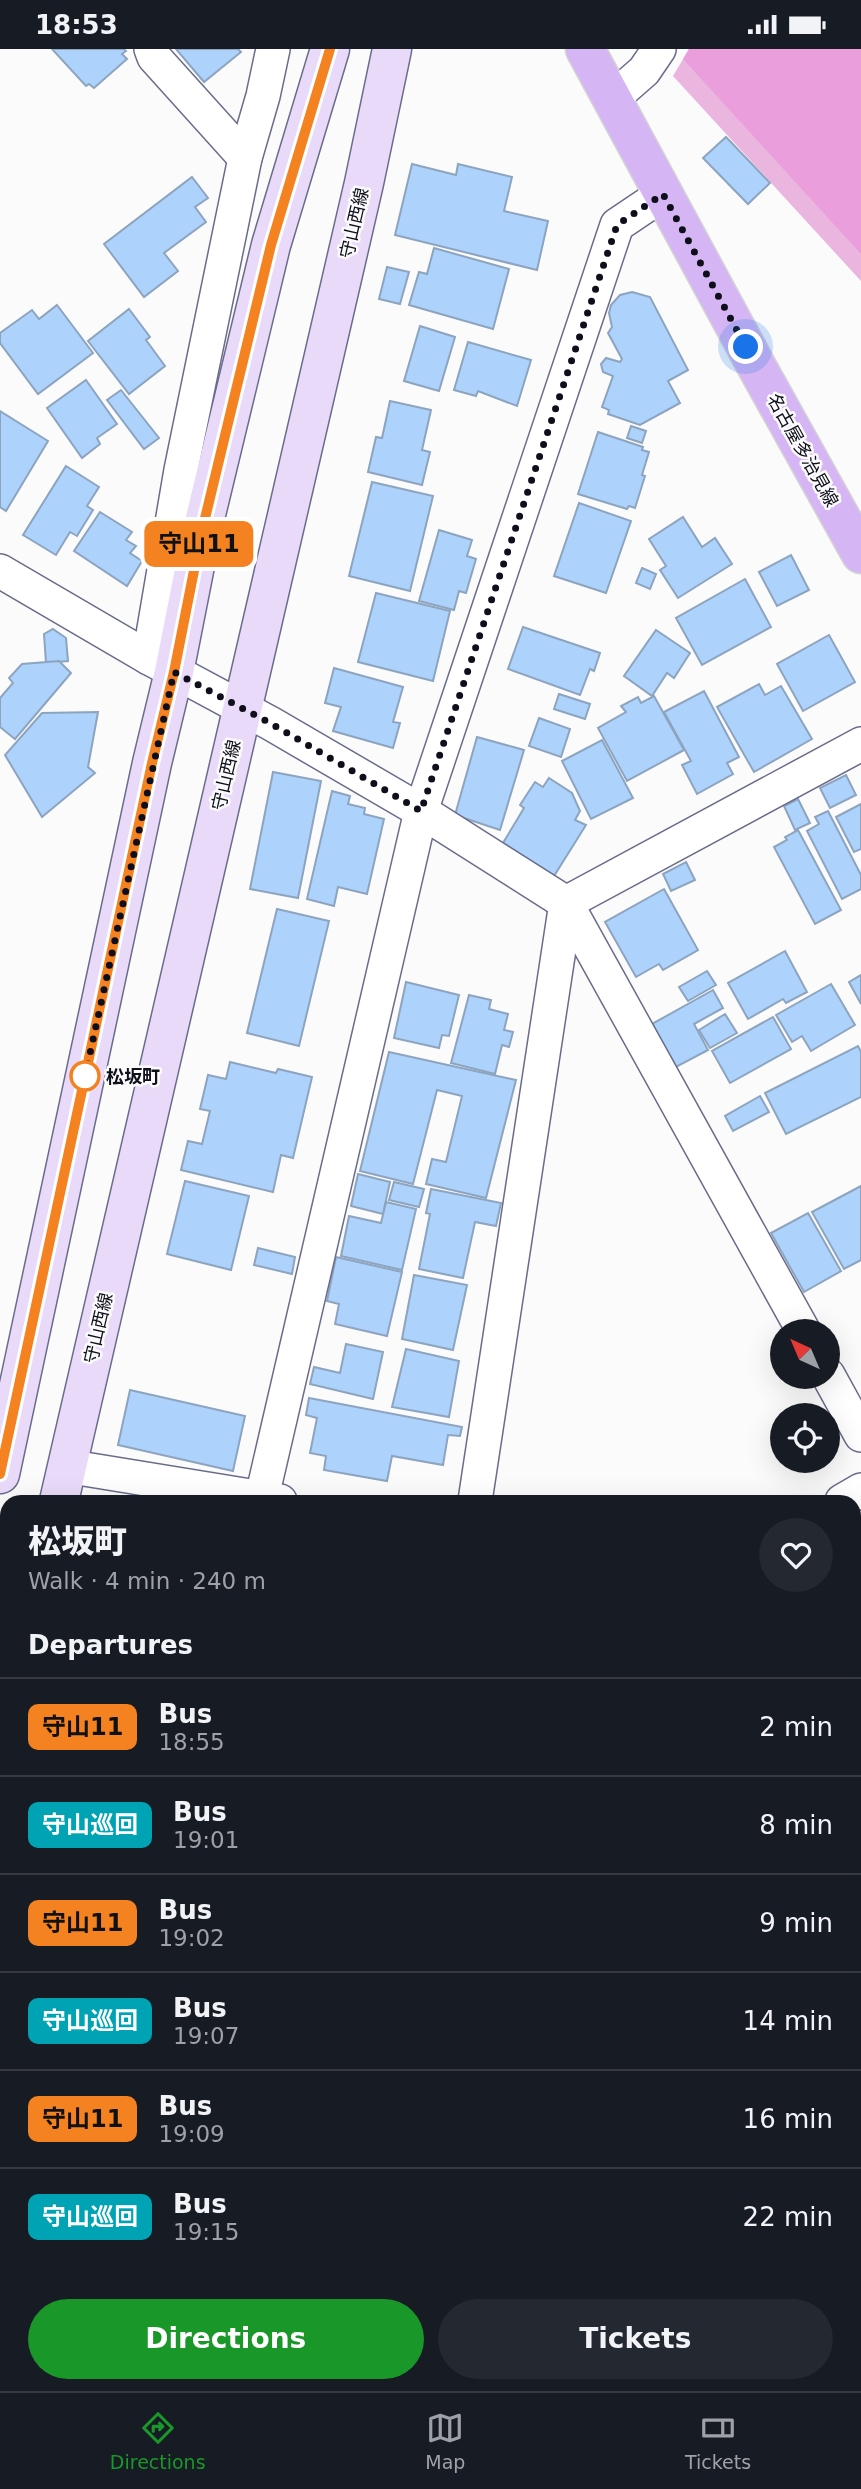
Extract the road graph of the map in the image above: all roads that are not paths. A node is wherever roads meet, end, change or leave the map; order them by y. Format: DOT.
graph roads {
  1 [pos="151,49"];
  2 [pos="273,49"];
  3 [pos="330,49"];
  4 [pos="392,49"];
  5 [pos="585,49"];
  6 [pos="659,49"];
  7 [pos="612,99"];
  8 [pos="245,157"];
  9 [pos="663,194"];
  10 [pos="861,554"];
  11 [pos="0,571"];
  12 [pos="161,665"];
  13 [pos="242,707"];
  14 [pos="861,744"];
  15 [pos="421,811"];
  16 [pos="566,903"];
  17 [pos="797,1319"];
  18 [pos="836,1389"];
  19 [pos="861,1435"];
  20 [pos="0,1474"];
  21 [pos="62,1484"];
  22 [pos="195,1495"];
  23 [pos="269,1495"];
  24 [pos="476,1495"];
  1 -- 8 [label="street"];
  2 -- 8 [label="street"];
  3 -- 12 [label="main road"];
  4 -- 13 [label="main road, 守山西線"];
  5 -- 7 [label="main road, 名古屋多治見線"];
  6 -- 7 [label="street"];
  7 -- 9 [label="main road, 名古屋多治見線"];
  8 -- 12 [label="street"];
  9 -- 10 [label="main road, 名古屋多治見線"];
  9 -- 15 [label="street"];
  11 -- 12 [label="street"];
  12 -- 13 [label="street"];
  12 -- 20 [label="main road"];
  13 -- 15 [label="street"];
  13 -- 21 [label="main road, 守山西線"];
  14 -- 16 [label="street"];
  15 -- 16 [label="street"];
  15 -- 23 [label="street"];
  16 -- 17 [label="street"];
  16 -- 24 [label="street"];
  18 -- 19 [label="street"];
  21 -- 22 [label="street"];
}
